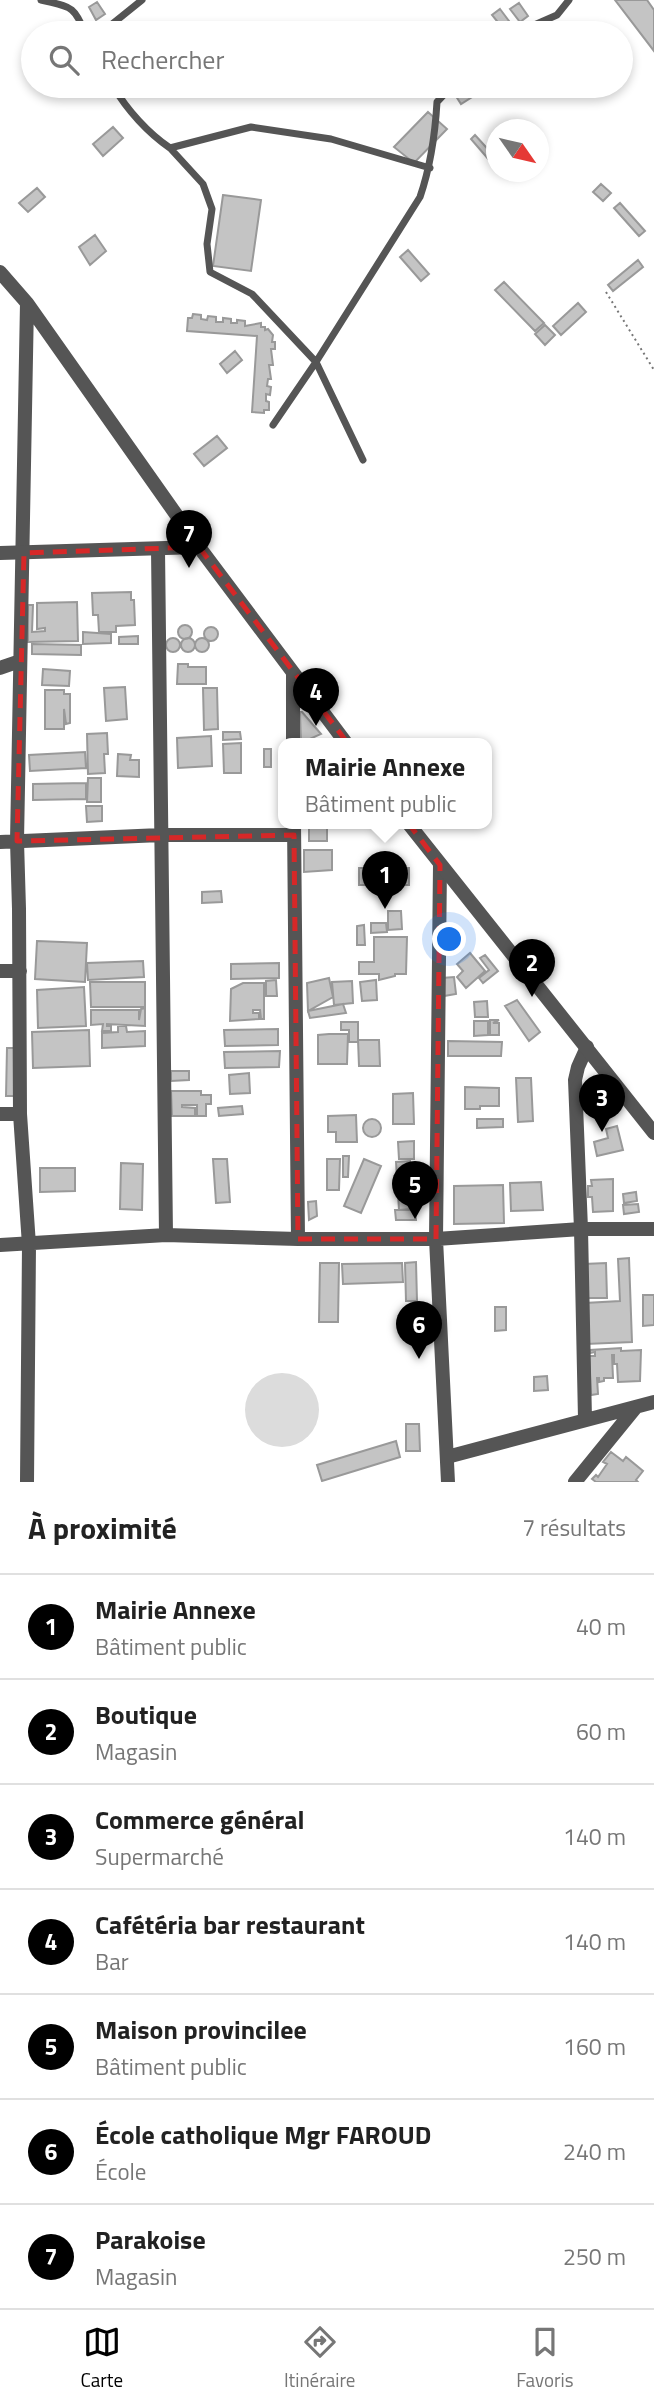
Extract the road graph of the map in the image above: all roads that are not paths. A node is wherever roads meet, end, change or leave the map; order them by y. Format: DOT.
graph roads {
  1 [pos="41,0"];
  2 [pos="142,0"];
  3 [pos="569,0"];
  4 [pos="68,3"];
  5 [pos="80,21"];
  6 [pos="116,21"];
  7 [pos="543,21"];
  8 [pos="121,98"];
  9 [pos="441,98"];
  10 [pos="170,148"];
  11 [pos="430,168"];
  12 [pos="0,272"];
  13 [pos="27,303"];
  14 [pos="316,362"];
  15 [pos="273,425"];
  16 [pos="363,460"];
  17 [pos="199,547"];
  18 [pos="158,549"];
  19 [pos="24,552"];
  20 [pos="0,553"];
  21 [pos="20,661"];
  22 [pos="0,668"];
  23 [pos="293,674"];
  24 [pos="293,738"];
  25 [pos="342,738"];
  26 [pos="294,829"];
  27 [pos="413,829"];
  28 [pos="161,835"];
  29 [pos="17,841"];
  30 [pos="0,842"];
  31 [pos="440,865"];
  32 [pos="0,971"];
  33 [pos="20,971"];
  34 [pos="587,1047"];
  35 [pos="0,1114"];
  36 [pos="20,1114"];
  37 [pos="654,1133"];
  38 [pos="654,1229"];
  39 [pos="581,1230"];
  40 [pos="166,1235"];
  41 [pos="298,1239"];
  42 [pos="436,1239"];
  43 [pos="0,1245"];
  44 [pos="29,1245"];
  45 [pos="654,1402"];
  46 [pos="636,1407"];
  47 [pos="585,1419"];
  48 [pos="447,1457"];
  49 [pos="27,1482"];
  50 [pos="448,1482"];
  51 [pos="575,1482"];
  1 -- 4 [label="lane"];
  2 -- 6 [label="lane"];
  3 -- 7 [label="lane"];
  4 -- 5 [label="lane"];
  8 -- 10 [label="lane"];
  9 -- 11 [label="lane"];
  10 -- 11 [label="lane"];
  10 -- 14 [label="lane"];
  11 -- 14 [label="lane"];
  12 -- 13 [label="street"];
  13 -- 17 [label="street"];
  13 -- 19 [label="street"];
  14 -- 15 [label="lane"];
  14 -- 16 [label="lane"];
  17 -- 18 [label="street"];
  17 -- 23 [label="street"];
  18 -- 19 [label="street"];
  18 -- 28 [label="street"];
  19 -- 20 [label="street"];
  19 -- 21 [label="street"];
  21 -- 22 [label="street"];
  21 -- 29 [label="street"];
  23 -- 24 [label="street"];
  23 -- 25 [label="street"];
  26 -- 28 [label="street"];
  26 -- 41 [label="street"];
  27 -- 31 [label="street"];
  28 -- 29 [label="street"];
  28 -- 40 [label="street"];
  29 -- 30 [label="street"];
  29 -- 33 [label="street"];
  31 -- 34 [label="street"];
  31 -- 42 [label="street"];
  32 -- 33 [label="street"];
  33 -- 36 [label="street"];
  34 -- 37 [label="street"];
  34 -- 39 [label="street"];
  35 -- 36 [label="street"];
  36 -- 44 [label="street"];
  38 -- 39 [label="street"];
  39 -- 42 [label="street"];
  39 -- 47 [label="street"];
  40 -- 41 [label="street"];
  40 -- 44 [label="street"];
  41 -- 42 [label="street"];
  42 -- 48 [label="street"];
  43 -- 44 [label="street"];
  44 -- 49 [label="street"];
  45 -- 46 [label="street"];
  46 -- 47 [label="street"];
  46 -- 51 [label="street"];
  47 -- 48 [label="street"];
  48 -- 50 [label="street"];
}
